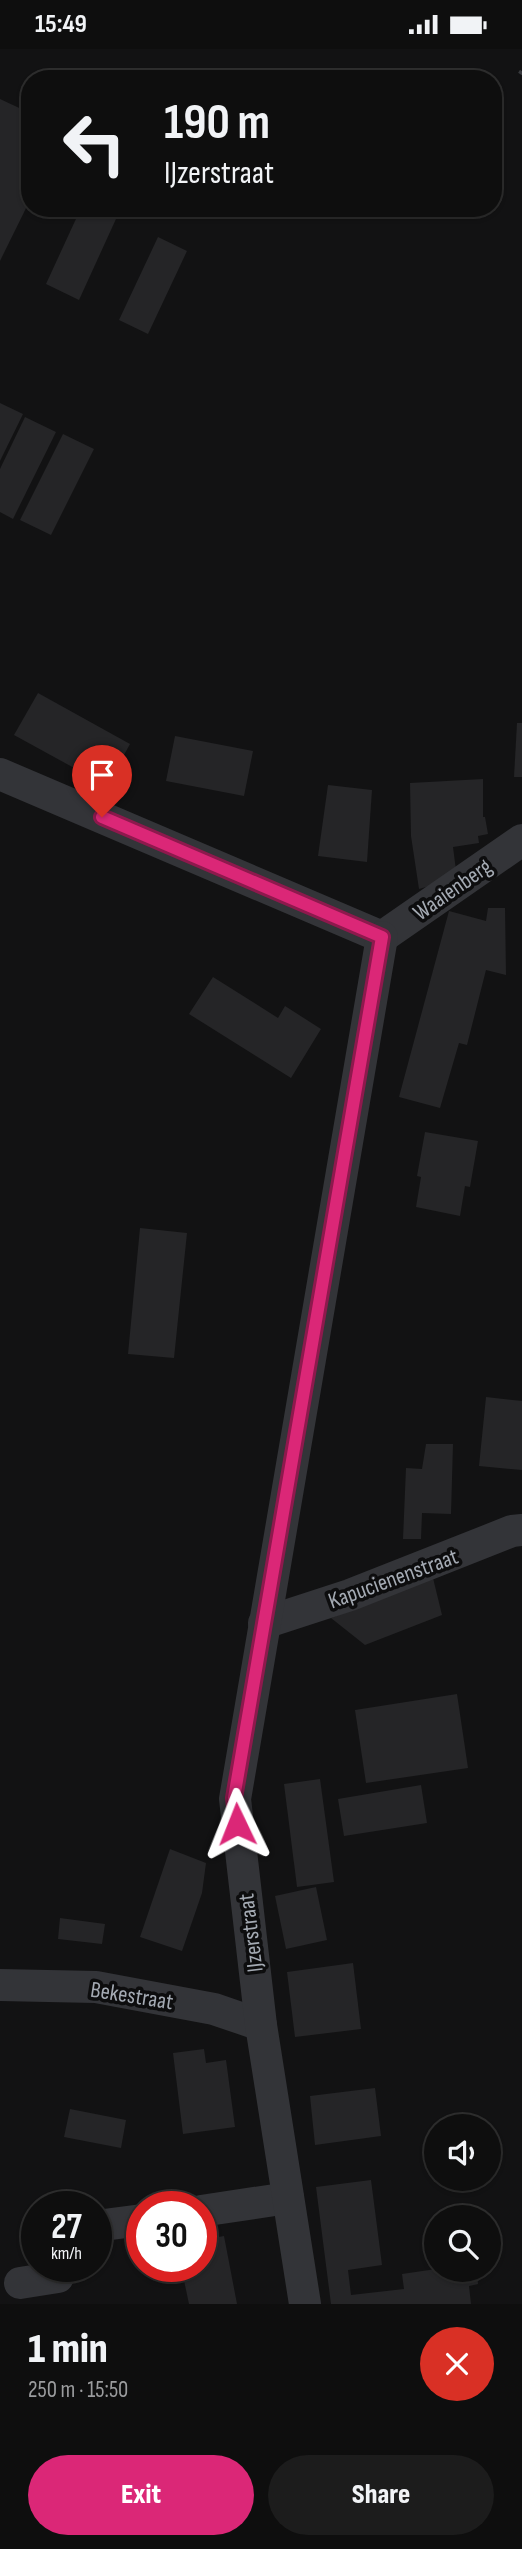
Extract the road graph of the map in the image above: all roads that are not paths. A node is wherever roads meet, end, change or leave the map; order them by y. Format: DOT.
graph roads {
  1 [pos="0,774"];
  2 [pos="522,840"];
  3 [pos="382,937"];
  4 [pos="522,1530"];
  5 [pos="264,1623"];
  6 [pos="0,1985"];
  7 [pos="261,2025"];
  8 [pos="288,2198"];
  9 [pos="217,2209"];
  10 [pos="59,2282"];
  11 [pos="20,2283"];
  12 [pos="305,2304"];
  1 -- 3 [label="street"];
  2 -- 3 [label="street, Waaienberg"];
  3 -- 5 [label="street, IJzerstraat"];
  4 -- 5 [label="street, Kapucienenstraat"];
  5 -- 7 [label="street, IJzerstraat"];
  6 -- 7 [label="street, Bekestraat"];
  7 -- 8 [label="street, IJzerstraat"];
  8 -- 9 [label="street"];
  8 -- 12 [label="street, IJzerstraat"];
  10 -- 11 [label="street"];
}
